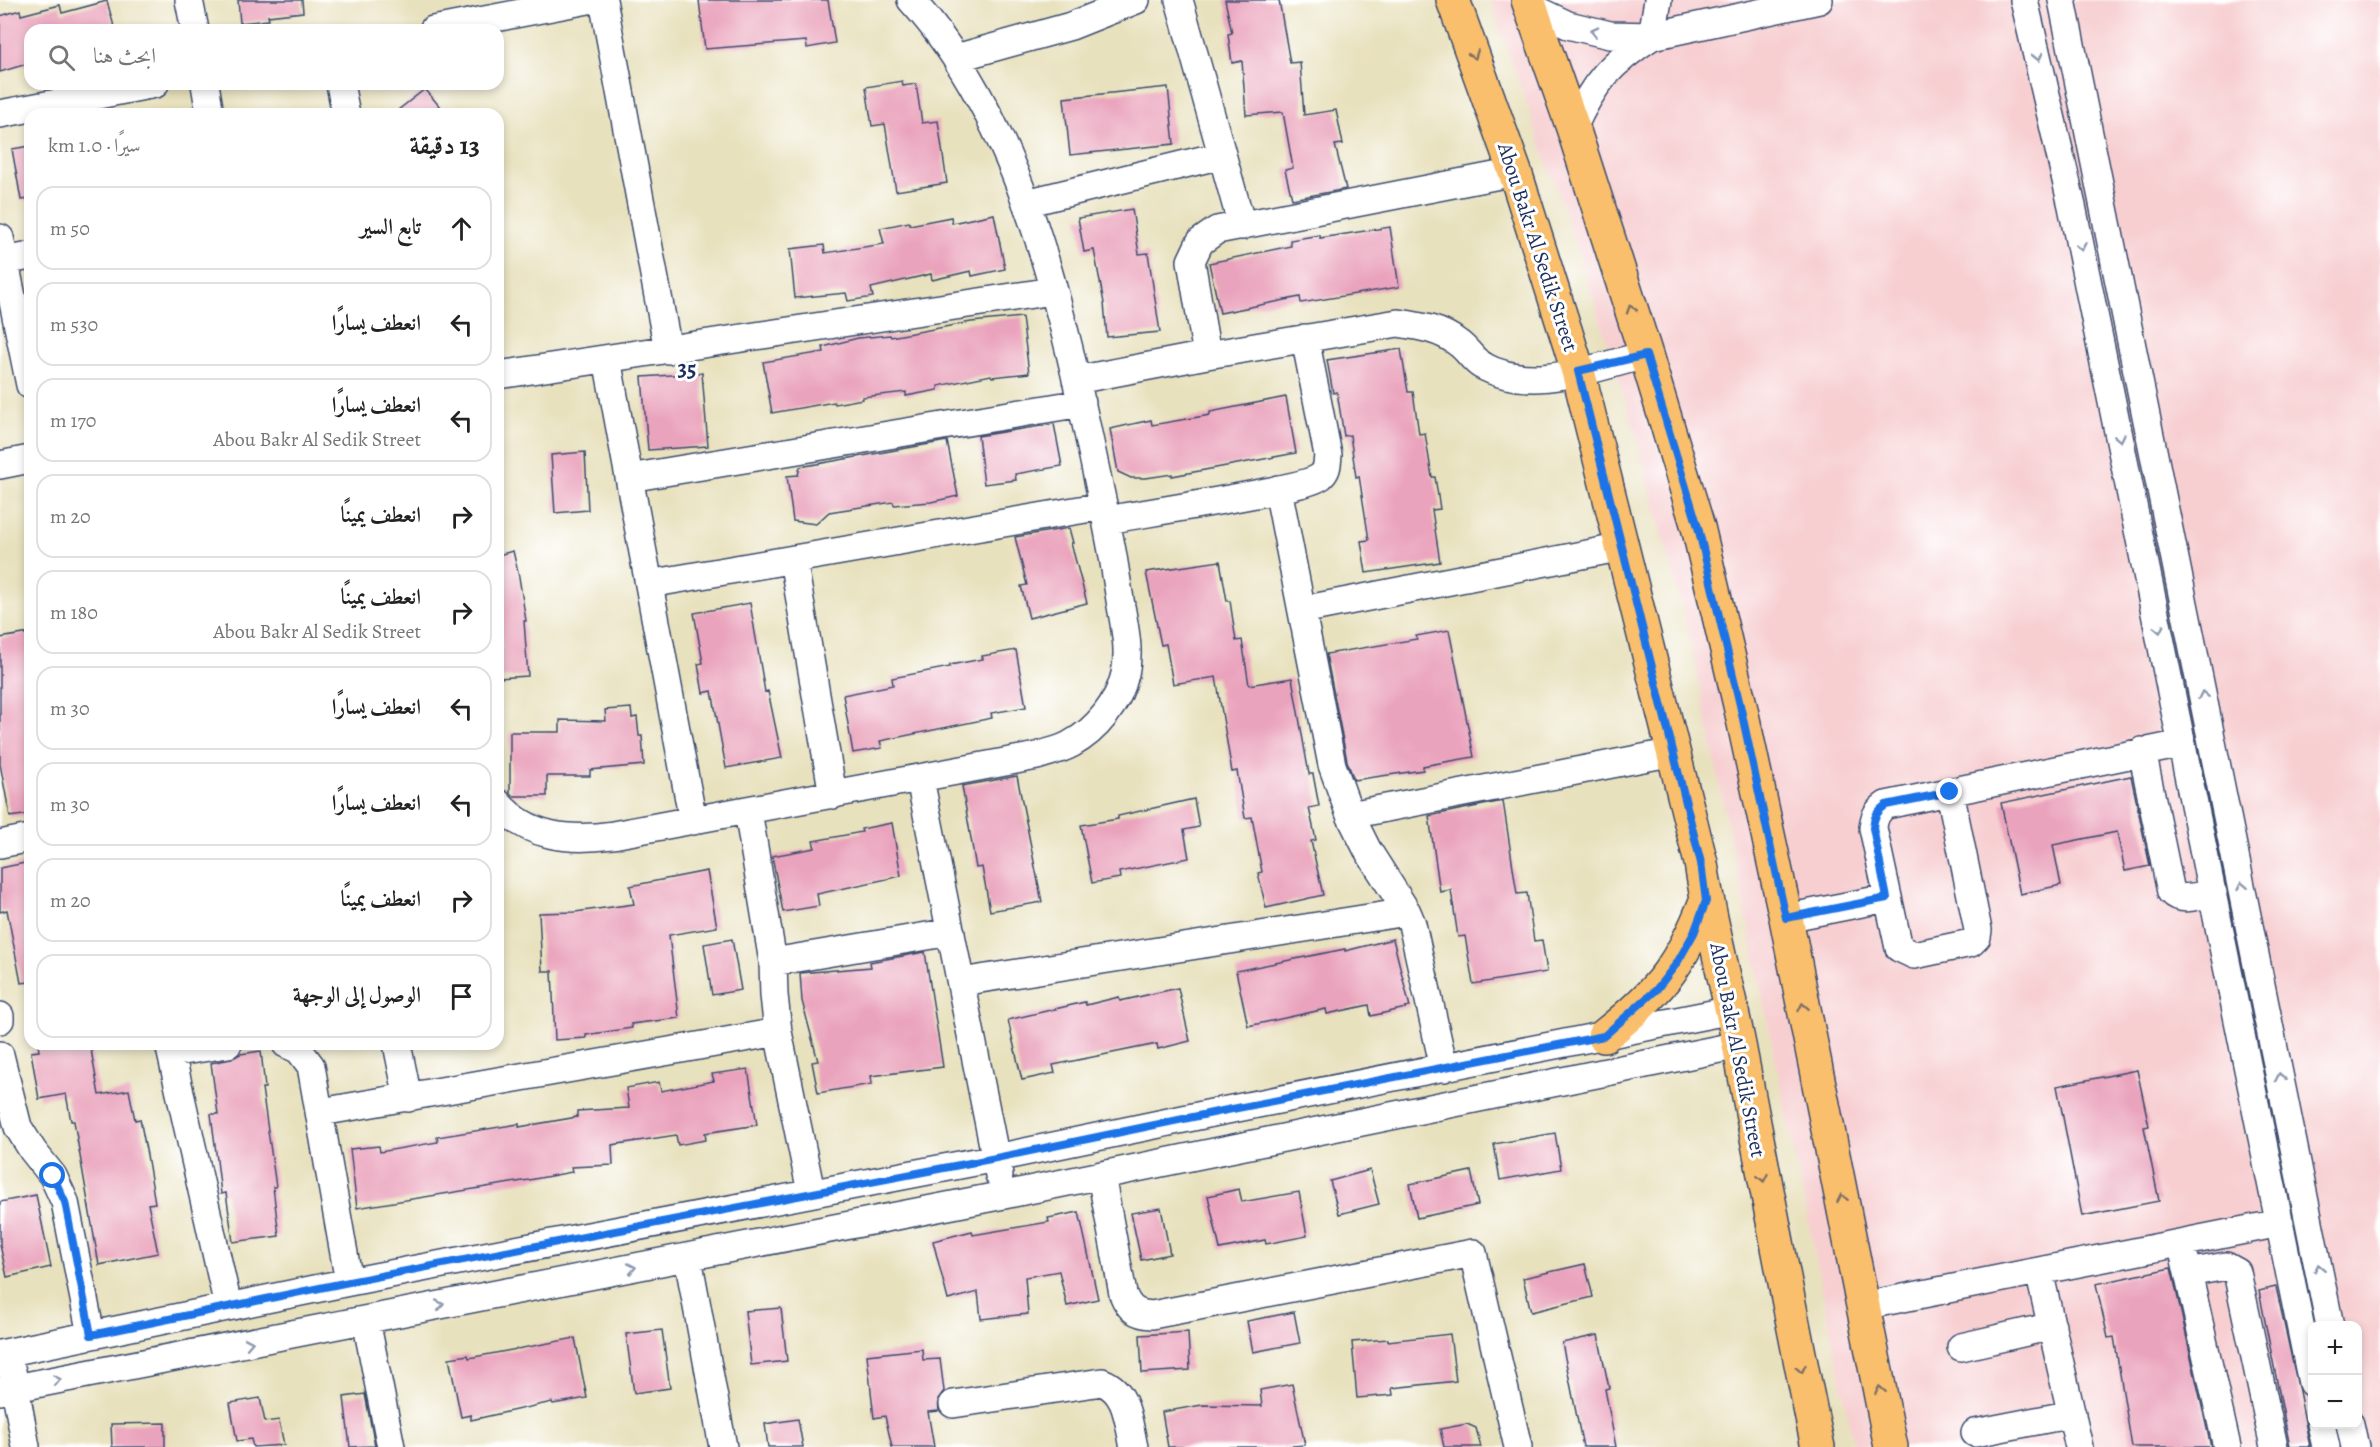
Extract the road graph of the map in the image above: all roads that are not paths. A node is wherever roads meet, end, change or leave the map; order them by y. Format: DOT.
graph roads {
  1 [pos="189,0"];
  2 [pos="588,0"];
  3 [pos="603,0"];
  4 [pos="911,0"];
  5 [pos="1136,0"];
  6 [pos="1179,0"];
  7 [pos="1453,0"];
  8 [pos="1658,0"];
  9 [pos="1819,0"];
  10 [pos="2024,0"];
  11 [pos="2062,0"];
  12 [pos="542,4"];
  13 [pos="1529,4"];
  14 [pos="1772,5"];
  15 [pos="1105,7"];
  16 [pos="194,24"];
  17 [pos="458,24"];
  18 [pos="1652,36"];
  19 [pos="956,58"];
  20 [pos="124,90"];
  21 [pos="206,90"];
  22 [pos="341,90"];
  23 [pos="31,108"];
  24 [pos="209,108"];
  25 [pos="345,108"];
  26 [pos="24,109"];
  27 [pos="0,114"];
  28 [pos="1573,128"];
  29 [pos="1222,155"];
  30 [pos="1515,172"];
  31 [pos="1026,203"];
  32 [pos="1242,226"];
  33 [pos="8,261"];
  34 [pos="1053,291"];
  35 [pos="1305,338"];
  36 [pos="668,350"];
  37 [pos="24,351"];
  38 [pos="1207,355"];
  39 [pos="1646,355"];
  40 [pos="607,359"];
  41 [pos="1578,371"];
  42 [pos="504,374"];
  43 [pos="1079,391"];
  44 [pos="24,460"];
  45 [pos="0,465"];
  46 [pos="629,478"];
  47 [pos="1278,489"];
  48 [pos="1105,513"];
  49 [pos="1623,547"];
  50 [pos="793,559"];
  51 [pos="649,584"];
  52 [pos="1302,610"];
  53 [pos="2182,744"];
  54 [pos="2142,751"];
  55 [pos="1674,752"];
  56 [pos="920,779"];
  57 [pos="1950,792"];
  58 [pos="833,795"];
  59 [pos="504,808"];
  60 [pos="748,811"];
  61 [pos="1350,815"];
  62 [pos="693,821"];
  63 [pos="24,839"];
  64 [pos="0,844"];
  65 [pos="2213,893"];
  66 [pos="1887,898"];
  67 [pos="1706,901"];
  68 [pos="1407,912"];
  69 [pos="1786,918"];
  70 [pos="951,932"];
  71 [pos="773,962"];
  72 [pos="961,982"];
  73 [pos="1732,1010"];
  74 [pos="1676,1021"];
  75 [pos="778,1032"];
  76 [pos="1604,1036"];
  77 [pos="1739,1045"];
  78 [pos="170,1050"];
  79 [pos="298,1050"];
  80 [pos="398,1050"];
  81 [pos="0,1055"];
  82 [pos="1684,1056"];
  83 [pos="1444,1068"];
  84 [pos="408,1098"];
  85 [pos="321,1112"];
  86 [pos="996,1158"];
  87 [pos="1101,1175"];
  88 [pos="811,1192"];
  89 [pos="1004,1195"];
  90 [pos="2280,1223"];
  91 [pos="2181,1243"];
  92 [pos="688,1258"];
  93 [pos="2040,1271"];
  94 [pos="2188,1273"];
  95 [pos="349,1282"];
  96 [pos="228,1306"];
  97 [pos="1863,1306"];
  98 [pos="366,1320"];
  99 [pos="2329,1321"];
  100 [pos="2052,1326"];
  101 [pos="91,1335"];
  102 [pos="1960,1347"];
  103 [pos="4,1353"];
  104 [pos="2311,1375"];
  105 [pos="8,1389"];
  106 [pos="953,1404"];
  107 [pos="2072,1414"];
  108 [pos="2322,1429"];
  109 [pos="2351,1429"];
  110 [pos="1975,1433"];
  111 [pos="26,1447"];
  112 [pos="391,1447"];
  113 [pos="723,1447"];
  114 [pos="1134,1447"];
  115 [pos="1518,1447"];
  116 [pos="1818,1447"];
  117 [pos="1891,1447"];
  118 [pos="2079,1447"];
  119 [pos="2228,1447"];
  120 [pos="2274,1447"];
  121 [pos="2326,1447"];
  122 [pos="2355,1447"];
  1 -- 16 [label="street"];
  2 -- 12 [label="street"];
  3 -- 36 [label="street"];
  4 -- 19 [label="street"];
  5 -- 15 [label="street"];
  6 -- 29 [label="street"];
  7 -- 30 [label="main road, Abou Bakr Al Sedik Street, one-way"];
  8 -- 18 [label="street"];
  9 -- 14 [label="street"];
  10 -- 53 [label="street, one-way"];
  99 -- 11 [label="street, one-way"];
  12 -- 17 [label="street"];
  18 -- 13 [label="street, one-way"];
  13 -- 28 [label="main road"];
  14 -- 18 [label="street"];
  15 -- 19 [label="street"];
  18 -- 28 [label="street"];
  19 -- 31 [label="street"];
  20 -- 23 [label="street"];
  21 -- 24 [label="street"];
  22 -- 25 [label="street"];
  26 -- 27 [label="street"];
  39 -- 28 [label="main road, one-way"];
  29 -- 31 [label="street"];
  29 -- 32 [label="street"];
  30 -- 32 [label="street"];
  30 -- 41 [label="main road, Abou Bakr Al Sedik Street"];
  31 -- 34 [label="street"];
  32 -- 38 [label="street"];
  33 -- 37 [label="street"];
  34 -- 36 [label="street"];
  34 -- 43 [label="street"];
  35 -- 38 [label="street"];
  35 -- 41 [label="street"];
  35 -- 47 [label="street"];
  36 -- 40 [label="street"];
  38 -- 43 [label="street"];
  39 -- 41 [label="street"];
  39 -- 69 [label="main road"];
  40 -- 42 [label="street"];
  40 -- 46 [label="street"];
  41 -- 49 [label="main road, Abou Bakr Al Sedik Street"];
  43 -- 46 [label="street"];
  43 -- 48 [label="street"];
  44 -- 45 [label="street"];
  46 -- 51 [label="street"];
  47 -- 48 [label="street"];
  47 -- 52 [label="street"];
  48 -- 50 [label="street"];
  48 -- 56 [label="street"];
  49 -- 52 [label="street"];
  49 -- 55 [label="main road, Abou Bakr Al Sedik Street"];
  50 -- 51 [label="street"];
  50 -- 58 [label="street"];
  51 -- 62 [label="street"];
  52 -- 61 [label="street"];
  53 -- 54 [label="street"];
  53 -- 65 [label="street"];
  54 -- 57 [label="street"];
  54 -- 65 [label="street"];
  55 -- 61 [label="street"];
  55 -- 67 [label="main road, Abou Bakr Al Sedik Street"];
  56 -- 58 [label="street"];
  56 -- 70 [label="street"];
  57 -- 66 [label="street"];
  57 -- 66 [label="street"];
  58 -- 60 [label="street"];
  59 -- 62 [label="street"];
  60 -- 62 [label="street"];
  60 -- 71 [label="street"];
  61 -- 68 [label="street"];
  63 -- 64 [label="street"];
  65 -- 90 [label="street"];
  66 -- 69 [label="street"];
  67 -- 73 [label="main road, Abou Bakr Al Sedik Street"];
  67 -- 76 [label="main road"];
  68 -- 72 [label="street"];
  68 -- 83 [label="street"];
  97 -- 69 [label="main road, one-way"];
  70 -- 71 [label="street"];
  70 -- 72 [label="street"];
  71 -- 75 [label="street"];
  72 -- 86 [label="street"];
  73 -- 74 [label="street"];
  73 -- 77 [label="main road, Abou Bakr Al Sedik Street"];
  74 -- 76 [label="street"];
  74 -- 82 [label="street"];
  75 -- 84 [label="street"];
  75 -- 88 [label="street"];
  76 -- 83 [label="street"];
  77 -- 82 [label="street"];
  77 -- 116 [label="main road, Abou Bakr Al Sedik Street, one-way"];
  78 -- 96 [label="street"];
  79 -- 85 [label="street"];
  80 -- 84 [label="street"];
  81 -- 101 [label="street"];
  82 -- 87 [label="street"];
  83 -- 86 [label="street"];
  84 -- 85 [label="street"];
  85 -- 95 [label="street"];
  86 -- 88 [label="street"];
  86 -- 89 [label="street"];
  87 -- 89 [label="street"];
  87 -- 115 [label="street"];
  88 -- 95 [label="street"];
  89 -- 92 [label="street"];
  90 -- 91 [label="street"];
  90 -- 104 [label="street"];
  91 -- 93 [label="street"];
  91 -- 94 [label="street"];
  98 -- 92 [label="street, one-way"];
  92 -- 113 [label="street"];
  93 -- 97 [label="street"];
  93 -- 100 [label="street"];
  94 -- 119 [label="street"];
  94 -- 120 [label="street"];
  95 -- 96 [label="street"];
  96 -- 101 [label="street"];
  117 -- 97 [label="main road, one-way"];
  105 -- 98 [label="street, one-way"];
  98 -- 112 [label="street"];
  100 -- 102 [label="street"];
  100 -- 107 [label="street"];
  101 -- 103 [label="street"];
  103 -- 105 [label="street"];
  105 -- 111 [label="street"];
  106 -- 114 [label="street"];
  107 -- 110 [label="street"];
  107 -- 118 [label="street"];
  108 -- 121 [label="street"];
  109 -- 122 [label="street"];
}
